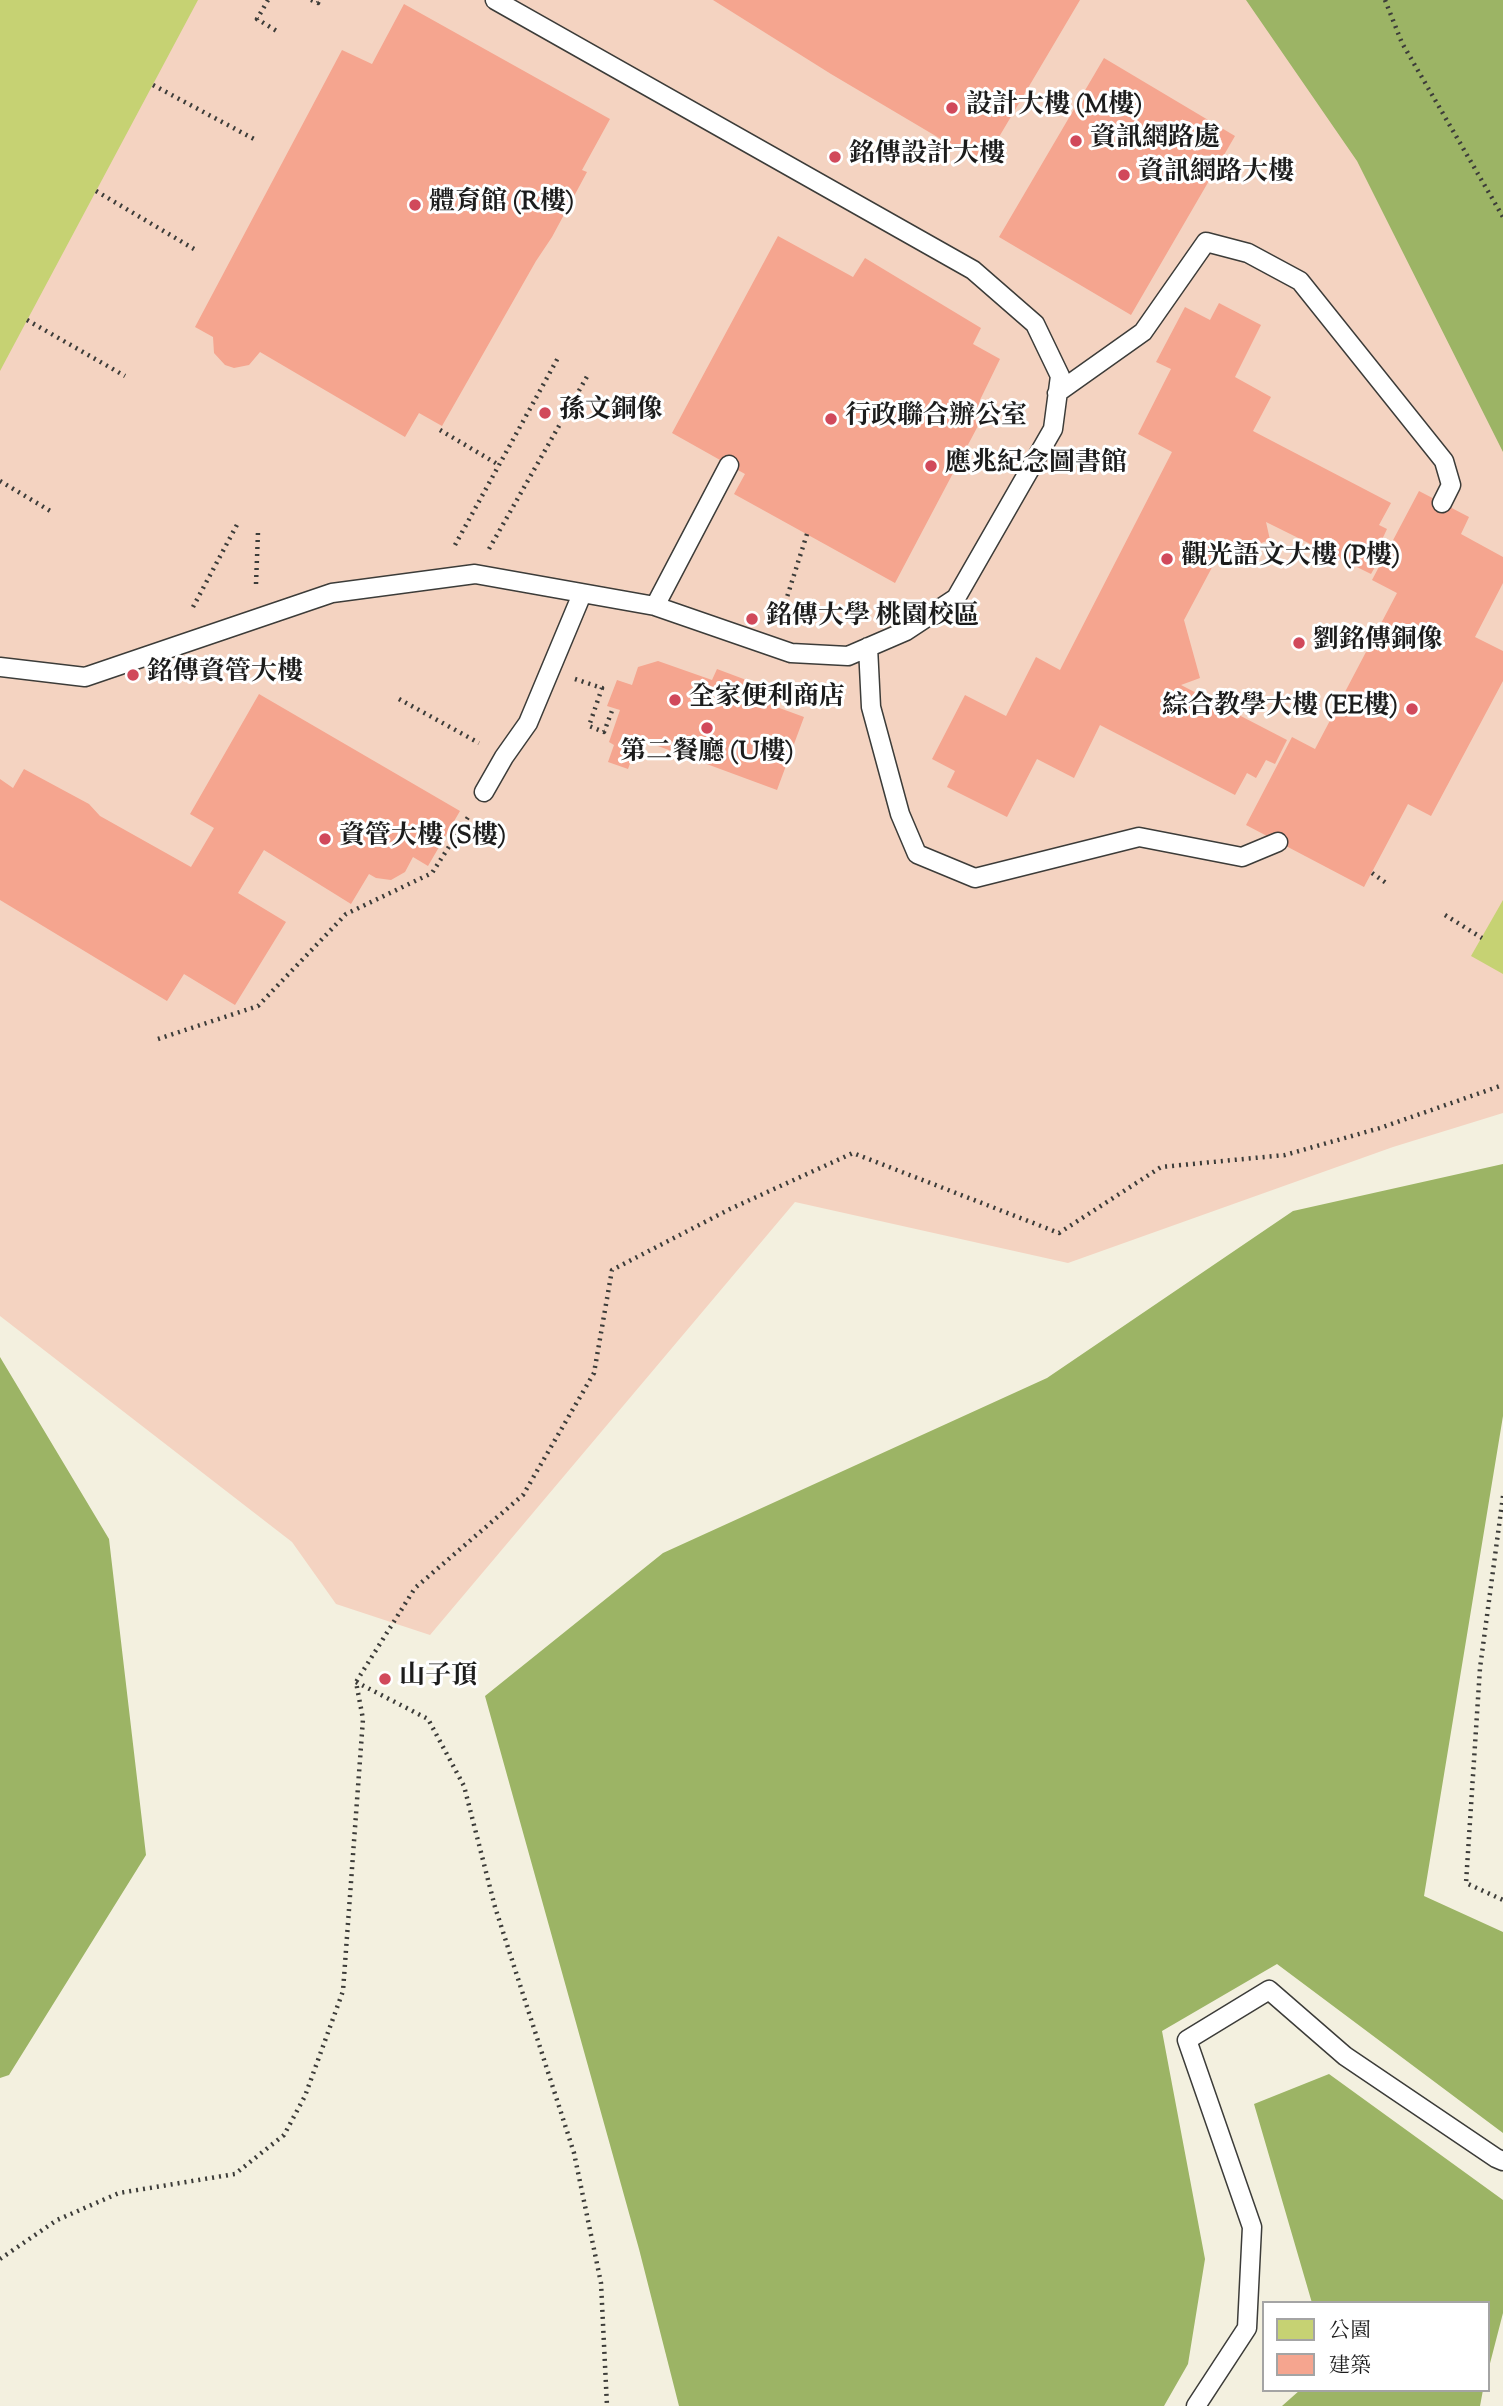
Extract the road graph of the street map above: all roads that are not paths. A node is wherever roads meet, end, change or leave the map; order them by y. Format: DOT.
graph roads {
  1 [pos="495,0"];
  2 [pos="1057,393"];
  3 [pos="729,465"];
  4 [pos="1442,503"];
  5 [pos="582,594"];
  6 [pos="655,606"];
  7 [pos="868,647"];
  8 [pos="0,667"];
  9 [pos="484,792"];
  10 [pos="1278,842"];
  11 [pos="1503,2161"];
  12 [pos="1196,2406"];
  1 -- 2 [label="lane"];
  2 -- 4 [label="lane"];
  2 -- 7 [label="lane"];
  3 -- 6 [label="lane"];
  5 -- 6 [label="lane"];
  5 -- 8 [label="lane"];
  5 -- 9 [label="lane"];
  6 -- 7 [label="lane"];
  7 -- 10 [label="lane"];
  11 -- 12 [label="lane"];
}
